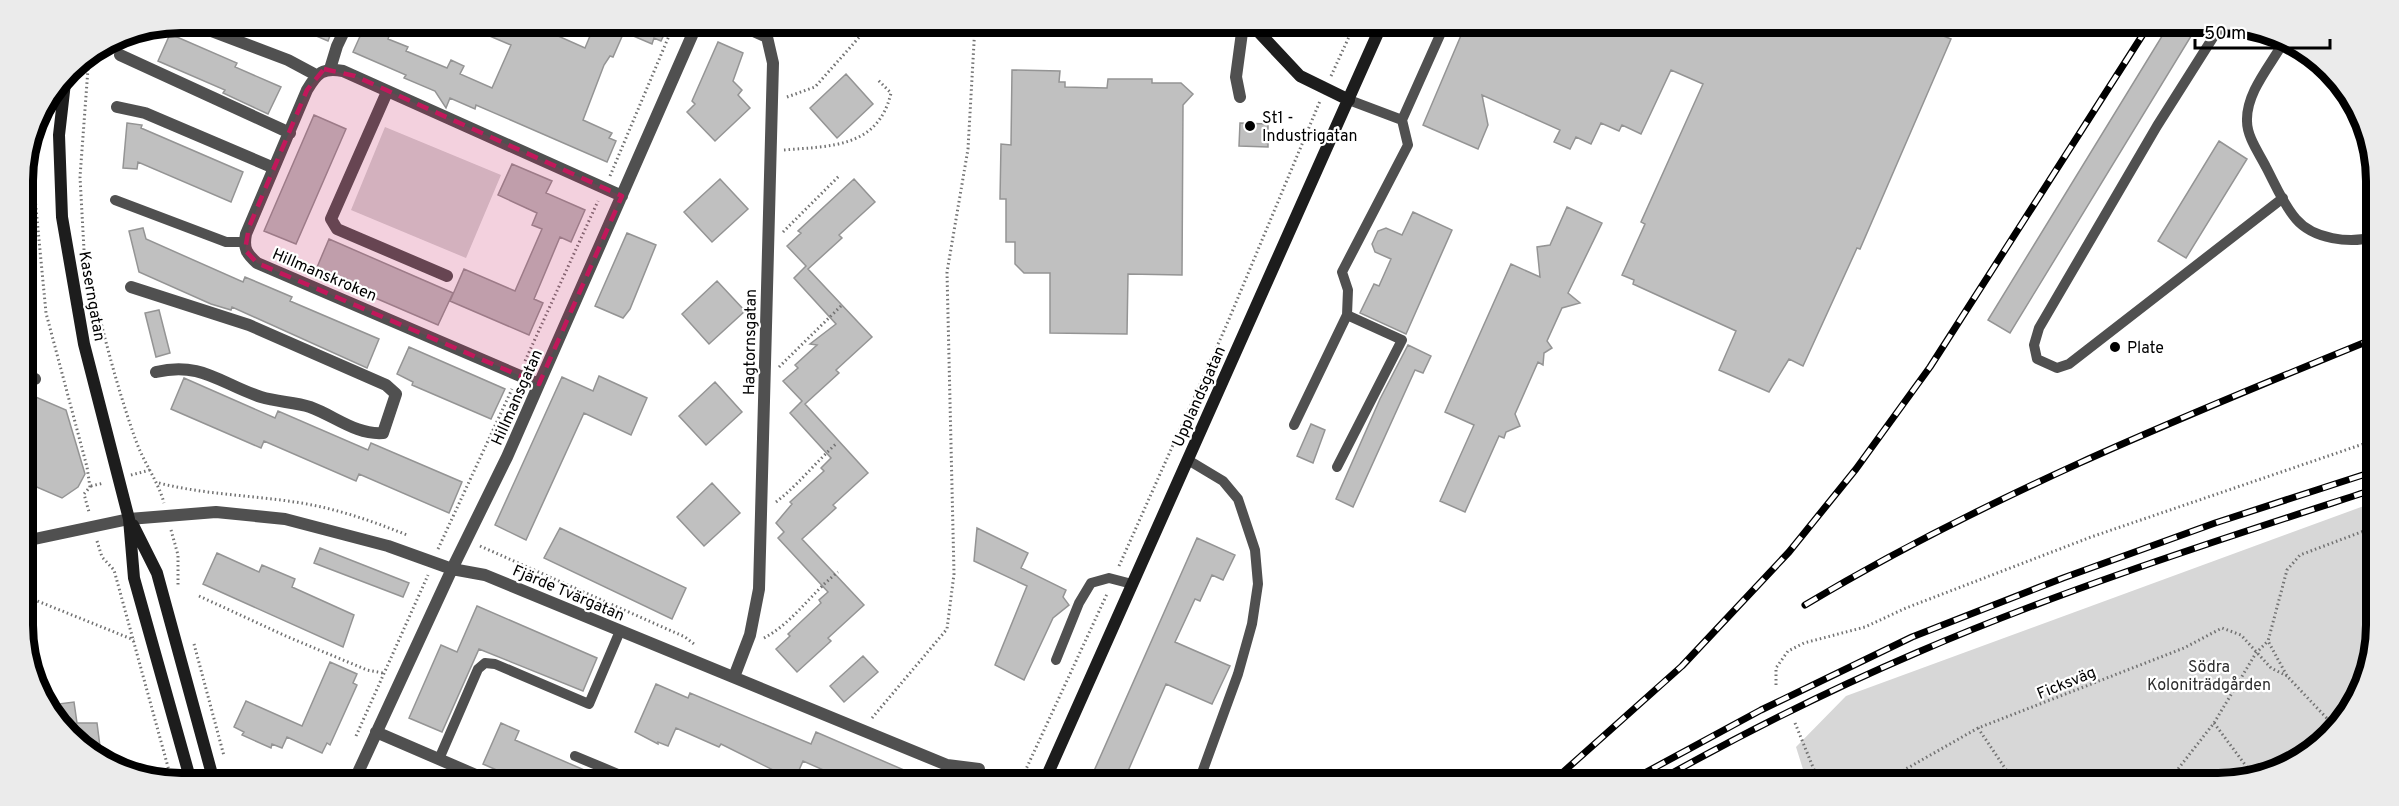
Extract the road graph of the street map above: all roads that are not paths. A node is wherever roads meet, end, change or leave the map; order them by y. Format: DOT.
graph roads {
  1 [pos="218,33"];
  2 [pos="343,33"];
  3 [pos="694,33"];
  4 [pos="758,33"];
  5 [pos="1242,33"];
  6 [pos="1260,33"];
  7 [pos="1378,33"];
  8 [pos="1441,33"];
  9 [pos="2216,33"];
  10 [pos="2281,47"];
  11 [pos="120,55"];
  12 [pos="330,69"];
  13 [pos="316,75"];
  14 [pos="64,91"];
  15 [pos="387,92"];
  16 [pos="1240,98"];
  17 [pos="1349,100"];
  18 [pos="117,107"];
  19 [pos="1402,120"];
  20 [pos="290,133"];
  21 [pos="274,168"];
  22 [pos="622,196"];
  23 [pos="2283,198"];
  24 [pos="115,200"];
  25 [pos="2366,238"];
  26 [pos="244,242"];
  27 [pos="447,276"];
  28 [pos="131,287"];
  29 [pos="1347,315"];
  30 [pos="156,372"];
  31 [pos="539,384"];
  32 [pos="1294,425"];
  33 [pos="1188,460"];
  34 [pos="1337,467"];
  35 [pos="129,519"];
  36 [pos="33,539"];
  37 [pos="452,569"];
  38 [pos="1132,584"];
  39 [pos="620,631"];
  40 [pos="1056,660"];
  41 [pos="734,677"];
  42 [pos="376,732"];
  43 [pos="576,756"];
  44 [pos="439,759"];
  45 [pos="979,769"];
  46 [pos="189,773"];
  47 [pos="212,773"];
  48 [pos="357,773"];
  49 [pos="471,773"];
  50 [pos="616,773"];
  51 [pos="1048,773"];
  52 [pos="1202,773"];
  1 -- 13 [label="street"];
  2 -- 12 [label="street"];
  3 -- 22 [label="street, Hillmansgatan"];
  4 -- 41 [label="street, Hagtornsgatan"];
  5 -- 16 [label="street"];
  6 -- 17 [label="street"];
  7 -- 17 [label="street, Upplandsgatan"];
  8 -- 19 [label="lane"];
  9 -- 23 [label="lane"];
  10 -- 23 [label="lane"];
  11 -- 20 [label="street"];
  12 -- 13 [label="street"];
  12 -- 15 [label="street"];
  13 -- 20 [label="street"];
  14 -- 35 [label="street, Kaserngatan"];
  15 -- 22 [label="street"];
  15 -- 27 [label="street"];
  17 -- 19 [label="lane"];
  17 -- 33 [label="street, Upplandsgatan"];
  18 -- 21 [label="street"];
  19 -- 29 [label="lane"];
  20 -- 21 [label="street"];
  21 -- 26 [label="street"];
  22 -- 31 [label="street, Hillmansgatan"];
  23 -- 25 [label="lane"];
  24 -- 26 [label="lane"];
  26 -- 31 [label="street, Hillmanskroken"];
  28 -- 30 [label="street"];
  29 -- 32 [label="lane"];
  29 -- 34 [label="lane"];
  31 -- 37 [label="street, Hillmansgatan"];
  33 -- 38 [label="street, Upplandsgatan"];
  33 -- 52 [label="lane"];
  35 -- 36 [label="street, Fjärde Tvärgatan"];
  35 -- 37 [label="street, Fjärde Tvärgatan"];
  35 -- 46 [label="street, Kaserngatan"];
  35 -- 47 [label="street, Kaserngatan"];
  37 -- 39 [label="street, Fjärde Tvärgatan"];
  37 -- 42 [label="street, Hillmansgatan"];
  38 -- 40 [label="lane"];
  38 -- 51 [label="street, Upplandsgatan"];
  39 -- 41 [label="street, Fjärde Tvärgatan"];
  39 -- 44 [label="lane"];
  41 -- 45 [label="street, Fjärde Tvärgatan"];
  42 -- 44 [label="street"];
  42 -- 48 [label="street, Hillmansgatan"];
  43 -- 50 [label="lane"];
  44 -- 49 [label="street"];
}
